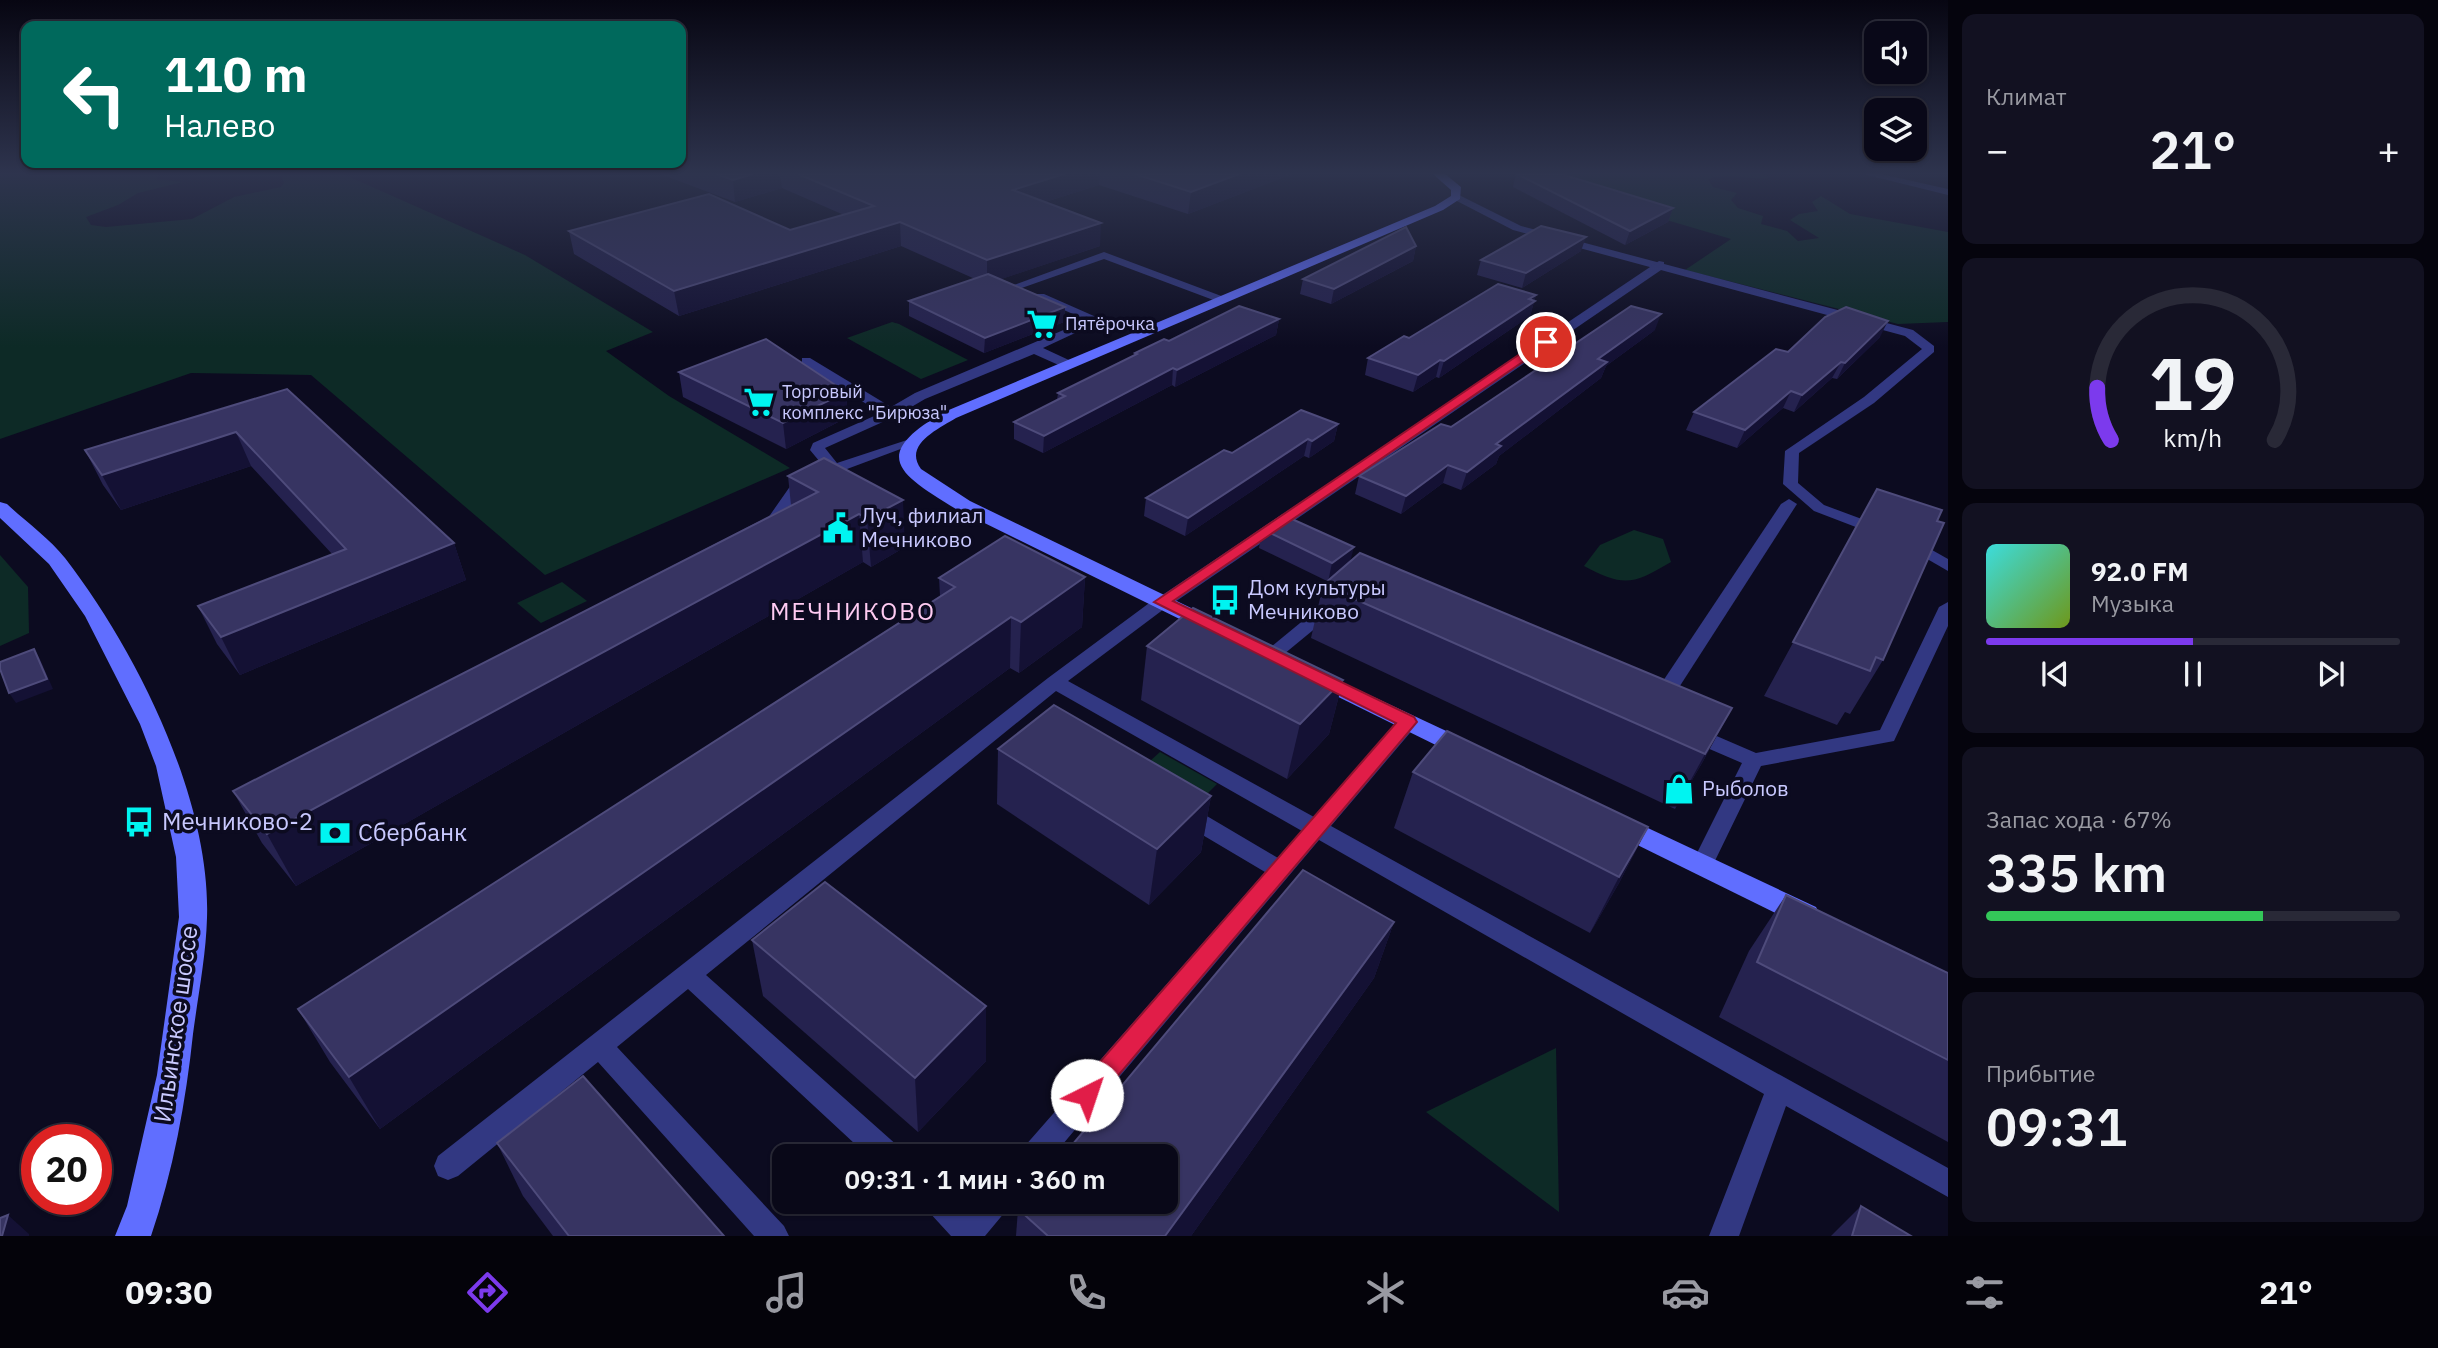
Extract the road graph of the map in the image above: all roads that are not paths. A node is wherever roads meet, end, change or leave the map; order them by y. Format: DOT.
graph roads {
  1 [pos="1382,232"];
  2 [pos="1531,232"];
  3 [pos="1659,265"];
  4 [pos="1006,290"];
  5 [pos="1040,296"];
  6 [pos="1220,299"];
  7 [pos="1034,349"];
  8 [pos="806,361"];
  9 [pos="1066,364"];
  10 [pos="891,413"];
  11 [pos="907,444"];
  12 [pos="834,469"];
  13 [pos="1789,504"];
  14 [pos="0,508"];
  15 [pos="756,536"];
  16 [pos="1033,539"];
  17 [pos="1010,554"];
  18 [pos="1948,566"];
  19 [pos="1351,589"];
  20 [pos="1162,602"];
  21 [pos="1948,607"];
  22 [pos="1288,663"];
  23 [pos="1055,682"];
  24 [pos="1017,713"];
  25 [pos="1408,722"];
  26 [pos="1041,727"];
  27 [pos="1754,760"];
  28 [pos="1494,763"];
  29 [pos="1172,806"];
  30 [pos="1591,811"];
  31 [pos="1317,828"];
  32 [pos="1702,864"];
  33 [pos="1280,870"];
  34 [pos="1823,924"];
  35 [pos="688,974"];
  36 [pos="599,1045"];
  37 [pos="1779,1089"];
  38 [pos="875,1144"];
  39 [pos="1045,1144"];
  40 [pos="448,1166"];
  41 [pos="1948,1183"];
  42 [pos="950,1214"];
  43 [pos="985,1214"];
  44 [pos="968,1234"];
  45 [pos="133,1236"];
  46 [pos="774,1236"];
  47 [pos="1724,1236"];
  1 -- 6 [label="main road"];
  2 -- 3 [label="lane"];
  3 -- 18 [label="lane"];
  3 -- 20 [label="street"];
  4 -- 6 [label="lane"];
  5 -- 7 [label="lane"];
  6 -- 9 [label="main road"];
  7 -- 9 [label="lane"];
  7 -- 10 [label="lane"];
  8 -- 10 [label="lane"];
  9 -- 11 [label="main road"];
  10 -- 12 [label="lane"];
  11 -- 12 [label="lane"];
  11 -- 16 [label="main road"];
  12 -- 15 [label="lane"];
  13 -- 27 [label="lane"];
  14 -- 45 [label="main road, Ильинское шоссе"];
  16 -- 17 [label="lane"];
  16 -- 20 [label="main road"];
  19 -- 22 [label="lane"];
  20 -- 22 [label="main road"];
  20 -- 23 [label="lane"];
  21 -- 27 [label="lane"];
  22 -- 25 [label="main road"];
  23 -- 24 [label="lane"];
  23 -- 31 [label="lane"];
  24 -- 26 [label="lane"];
  24 -- 35 [label="lane"];
  25 -- 28 [label="main road"];
  25 -- 31 [label="lane"];
  27 -- 32 [label="lane"];
  29 -- 33 [label="lane"];
  30 -- 32 [label="main road"];
  31 -- 33 [label="lane"];
  31 -- 37 [label="lane"];
  32 -- 34 [label="main road"];
  33 -- 39 [label="lane"];
  35 -- 36 [label="lane"];
  35 -- 38 [label="lane"];
  36 -- 40 [label="lane"];
  36 -- 46 [label="lane"];
  37 -- 41 [label="lane"];
  37 -- 47 [label="lane"];
  42 -- 44 [label="lane"];
  43 -- 44 [label="lane"];
}
